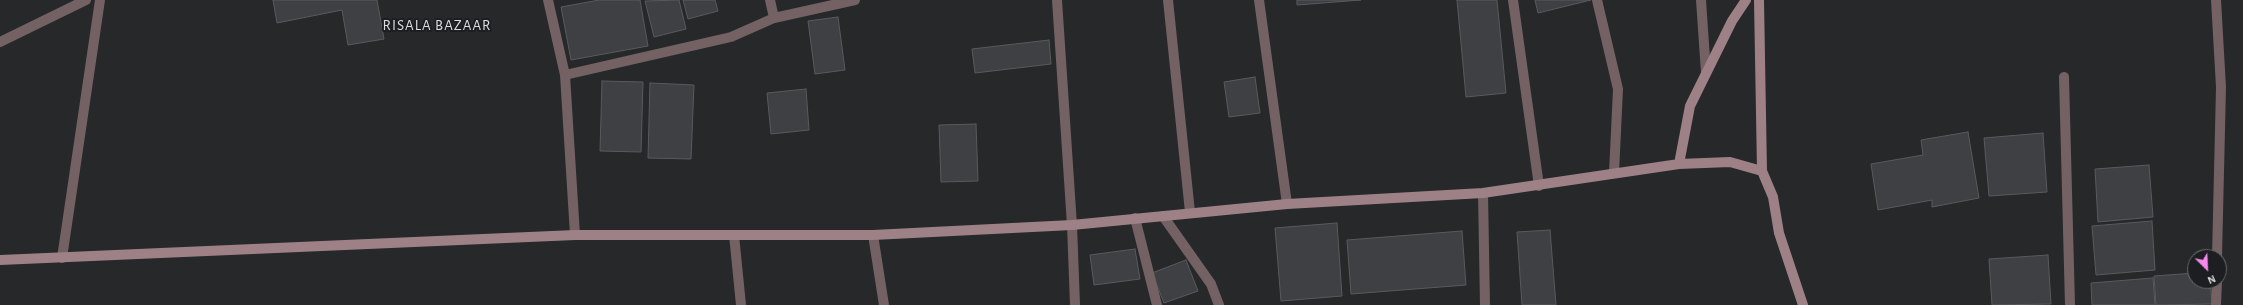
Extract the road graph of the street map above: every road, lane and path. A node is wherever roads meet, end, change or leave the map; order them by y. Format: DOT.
graph roads {
  1 [pos="86,0"];
  2 [pos="100,0"];
  3 [pos="548,0"];
  4 [pos="770,0"];
  5 [pos="855,0"];
  6 [pos="1057,0"];
  7 [pos="1168,0"];
  8 [pos="1259,0"];
  9 [pos="1513,0"];
  10 [pos="1597,0"];
  11 [pos="1701,0"];
  12 [pos="1746,0"];
  13 [pos="1758,0"];
  14 [pos="2216,0"];
  15 [pos="774,18"];
  16 [pos="0,42"];
  17 [pos="1706,73"];
  18 [pos="565,75"];
  19 [pos="2064,77"];
  20 [pos="1679,164"];
  21 [pos="1762,171"];
  22 [pos="1614,173"];
  23 [pos="1539,186"];
  24 [pos="1483,193"];
  25 [pos="1287,204"];
  26 [pos="1190,212"];
  27 [pos="1163,216"];
  28 [pos="1135,218"];
  29 [pos="1072,225"];
  30 [pos="575,235"];
  31 [pos="734,235"];
  32 [pos="873,235"];
  33 [pos="2217,249"];
  34 [pos="62,258"];
  35 [pos="0,260"];
  36 [pos="2217,289"];
  37 [pos="741,305"];
  38 [pos="884,305"];
  39 [pos="1075,305"];
  40 [pos="1157,305"];
  41 [pos="1219,305"];
  42 [pos="1485,305"];
  43 [pos="1803,305"];
  44 [pos="2070,305"];
  45 [pos="2216,305"];
  1 -- 16 [label="street"];
  2 -- 34 [label="street"];
  3 -- 18 [label="street"];
  4 -- 15 [label="street"];
  5 -- 15 [label="street"];
  6 -- 29 [label="street"];
  7 -- 26 [label="street"];
  8 -- 25 [label="street"];
  9 -- 23 [label="street"];
  10 -- 22 [label="street"];
  11 -- 17 [label="street"];
  12 -- 17 [label="main road"];
  13 -- 21 [label="main road"];
  14 -- 33 [label="street"];
  15 -- 18 [label="street"];
  17 -- 20 [label="main road"];
  18 -- 30 [label="street"];
  19 -- 44 [label="street"];
  20 -- 21 [label="main road"];
  20 -- 22 [label="main road"];
  21 -- 43 [label="main road"];
  22 -- 23 [label="main road"];
  23 -- 24 [label="main road"];
  24 -- 25 [label="main road"];
  24 -- 42 [label="street"];
  25 -- 26 [label="main road"];
  26 -- 27 [label="main road"];
  27 -- 28 [label="main road"];
  27 -- 41 [label="street"];
  28 -- 29 [label="main road"];
  28 -- 40 [label="street"];
  29 -- 32 [label="main road"];
  29 -- 39 [label="street"];
  30 -- 31 [label="main road"];
  30 -- 34 [label="main road"];
  31 -- 32 [label="main road"];
  31 -- 37 [label="street"];
  32 -- 38 [label="street"];
  34 -- 35 [label="main road"];
  36 -- 45 [label="street"];
}
